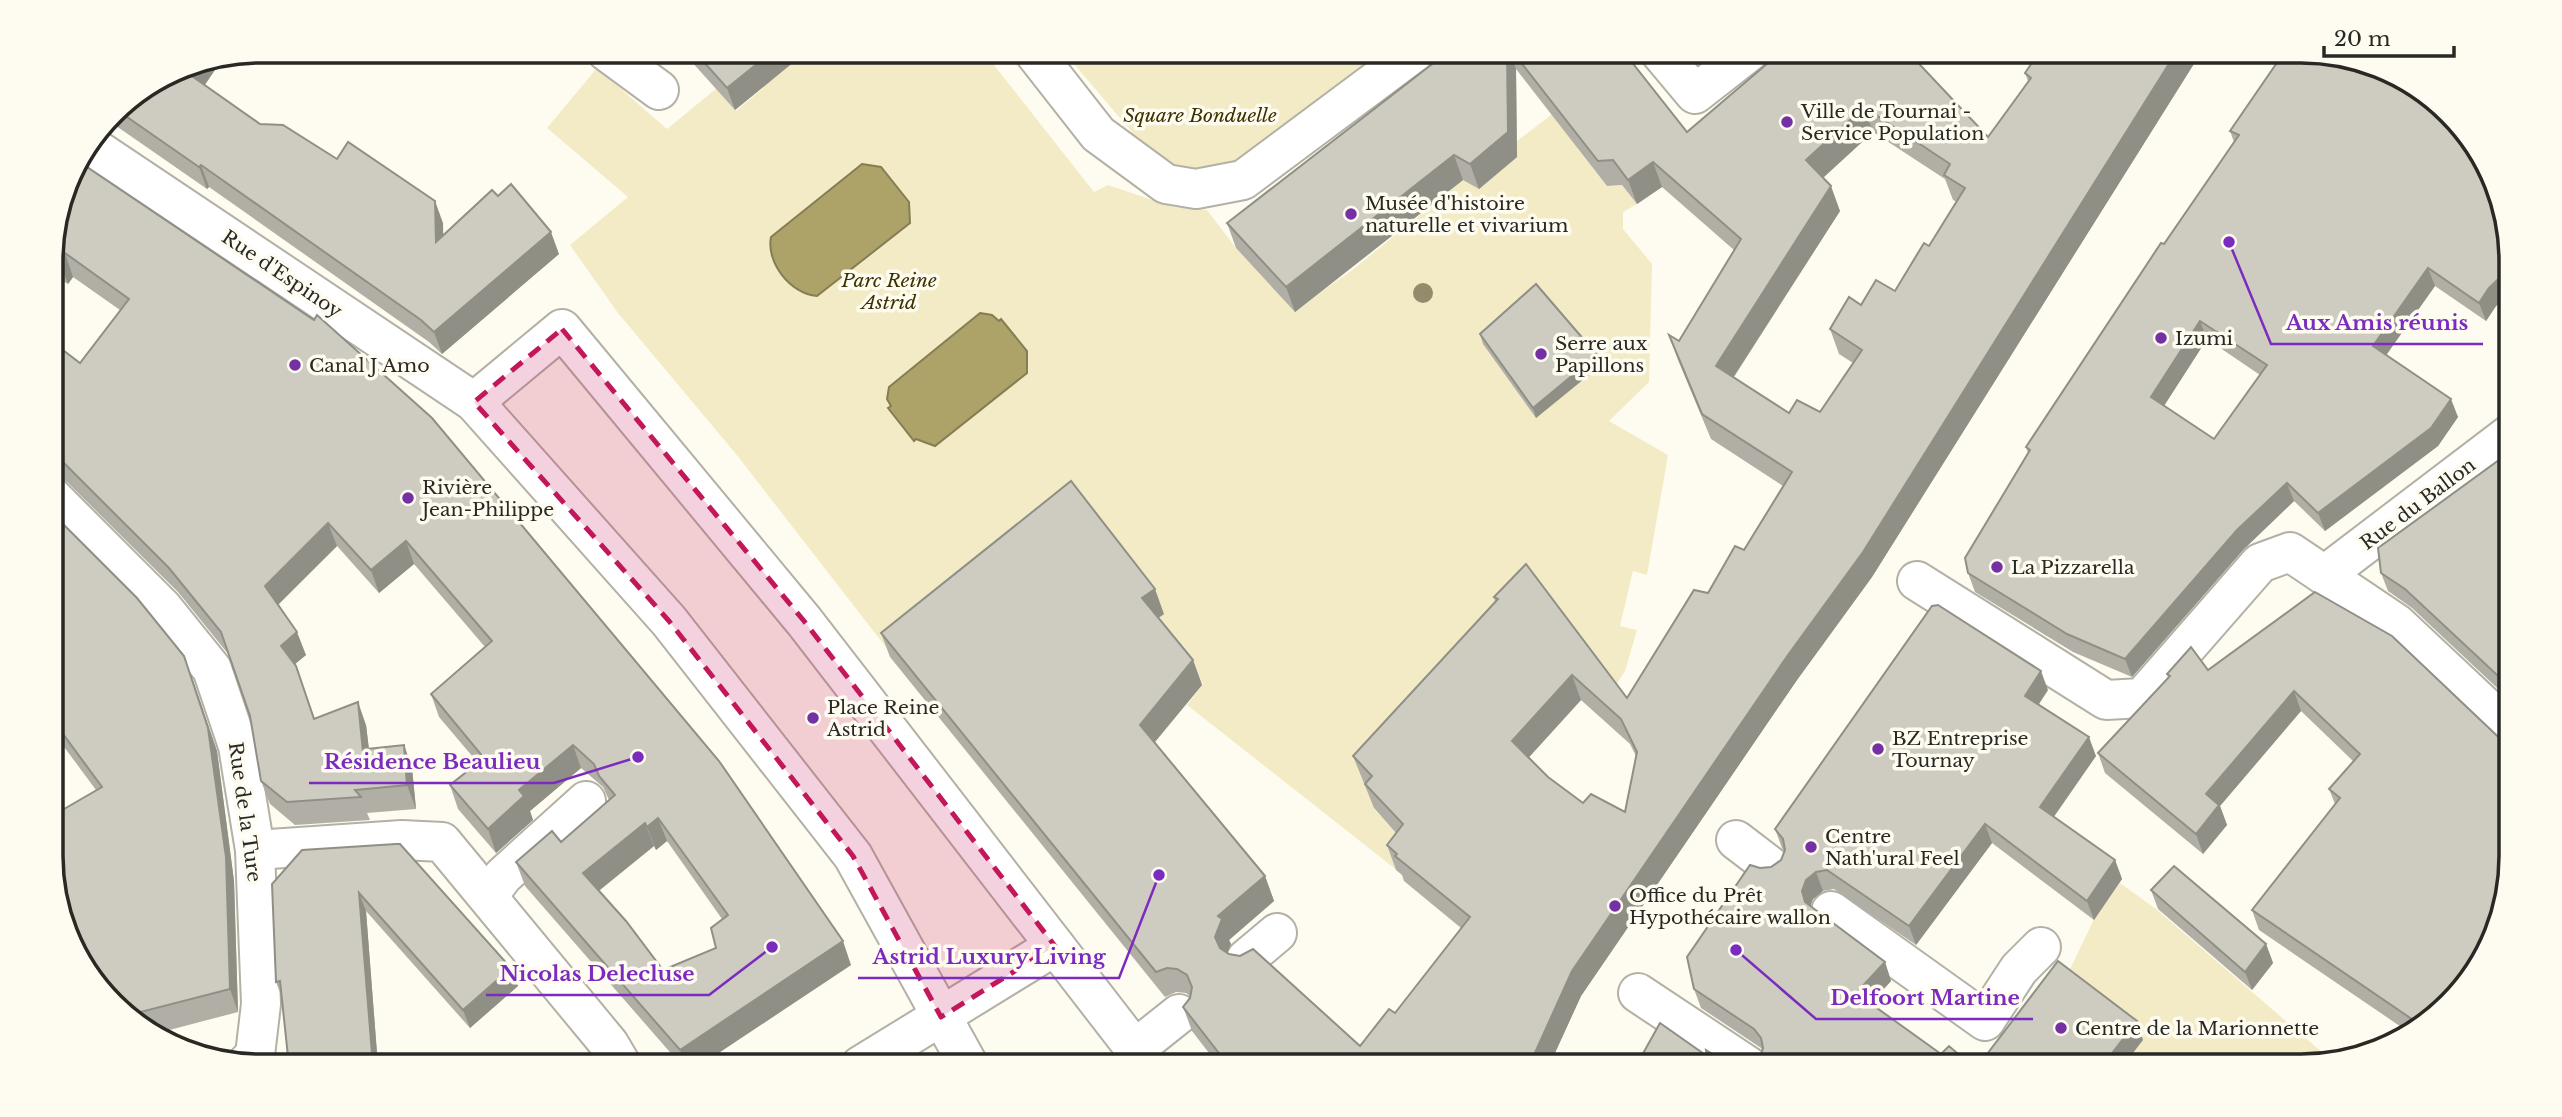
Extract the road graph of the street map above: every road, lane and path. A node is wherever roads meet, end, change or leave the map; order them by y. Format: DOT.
graph roads {
  1 [pos="623,63"];
  2 [pos="1042,63"];
  3 [pos="1400,63"];
  4 [pos="1669,63"];
  5 [pos="1735,63"];
  6 [pos="659,90"];
  7 [pos="97,150"];
  8 [pos="474,402"];
  9 [pos="2499,442"];
  10 [pos="63,508"];
  11 [pos="2326,574"];
  12 [pos="1917,581"];
  13 [pos="2499,720"];
  14 [pos="586,801"];
  15 [pos="1736,840"];
  16 [pos="255,850"];
  17 [pos="1770,866"];
  18 [pos="488,897"];
  19 [pos="1831,911"];
  20 [pos="1277,933"];
  21 [pos="1055,946"];
  22 [pos="2041,947"];
  23 [pos="1246,959"];
  24 [pos="1638,993"];
  25 [pos="1179,1014"];
  26 [pos="940,1017"];
  27 [pos="255,1054"];
  28 [pos="615,1054"];
  29 [pos="880,1054"];
  30 [pos="962,1054"];
  31 [pos="1139,1054"];
  32 [pos="1145,1054"];
  33 [pos="1730,1054"];
  1 -- 6 [label="street"];
  2 -- 3 [label="street"];
  4 -- 5 [label="street"];
  7 -- 8 [label="street, Rue d'Espinoy"];
  8 -- 21 [label="street"];
  8 -- 26 [label="street"];
  9 -- 11 [label="street, Rue du Ballon"];
  10 -- 16 [label="street, Rue de la Ture"];
  11 -- 12 [label="street"];
  11 -- 13 [label="street"];
  14 -- 18 [label="street"];
  15 -- 17 [label="street"];
  16 -- 18 [label="street"];
  16 -- 27 [label="street, Rue de la Ture"];
  18 -- 28 [label="street"];
  19 -- 22 [label="street"];
  20 -- 23 [label="street"];
  21 -- 26 [label="street"];
  21 -- 31 [label="street"];
  24 -- 33 [label="street"];
  25 -- 32 [label="street"];
  26 -- 29 [label="street"];
  26 -- 30 [label="street"];
}
